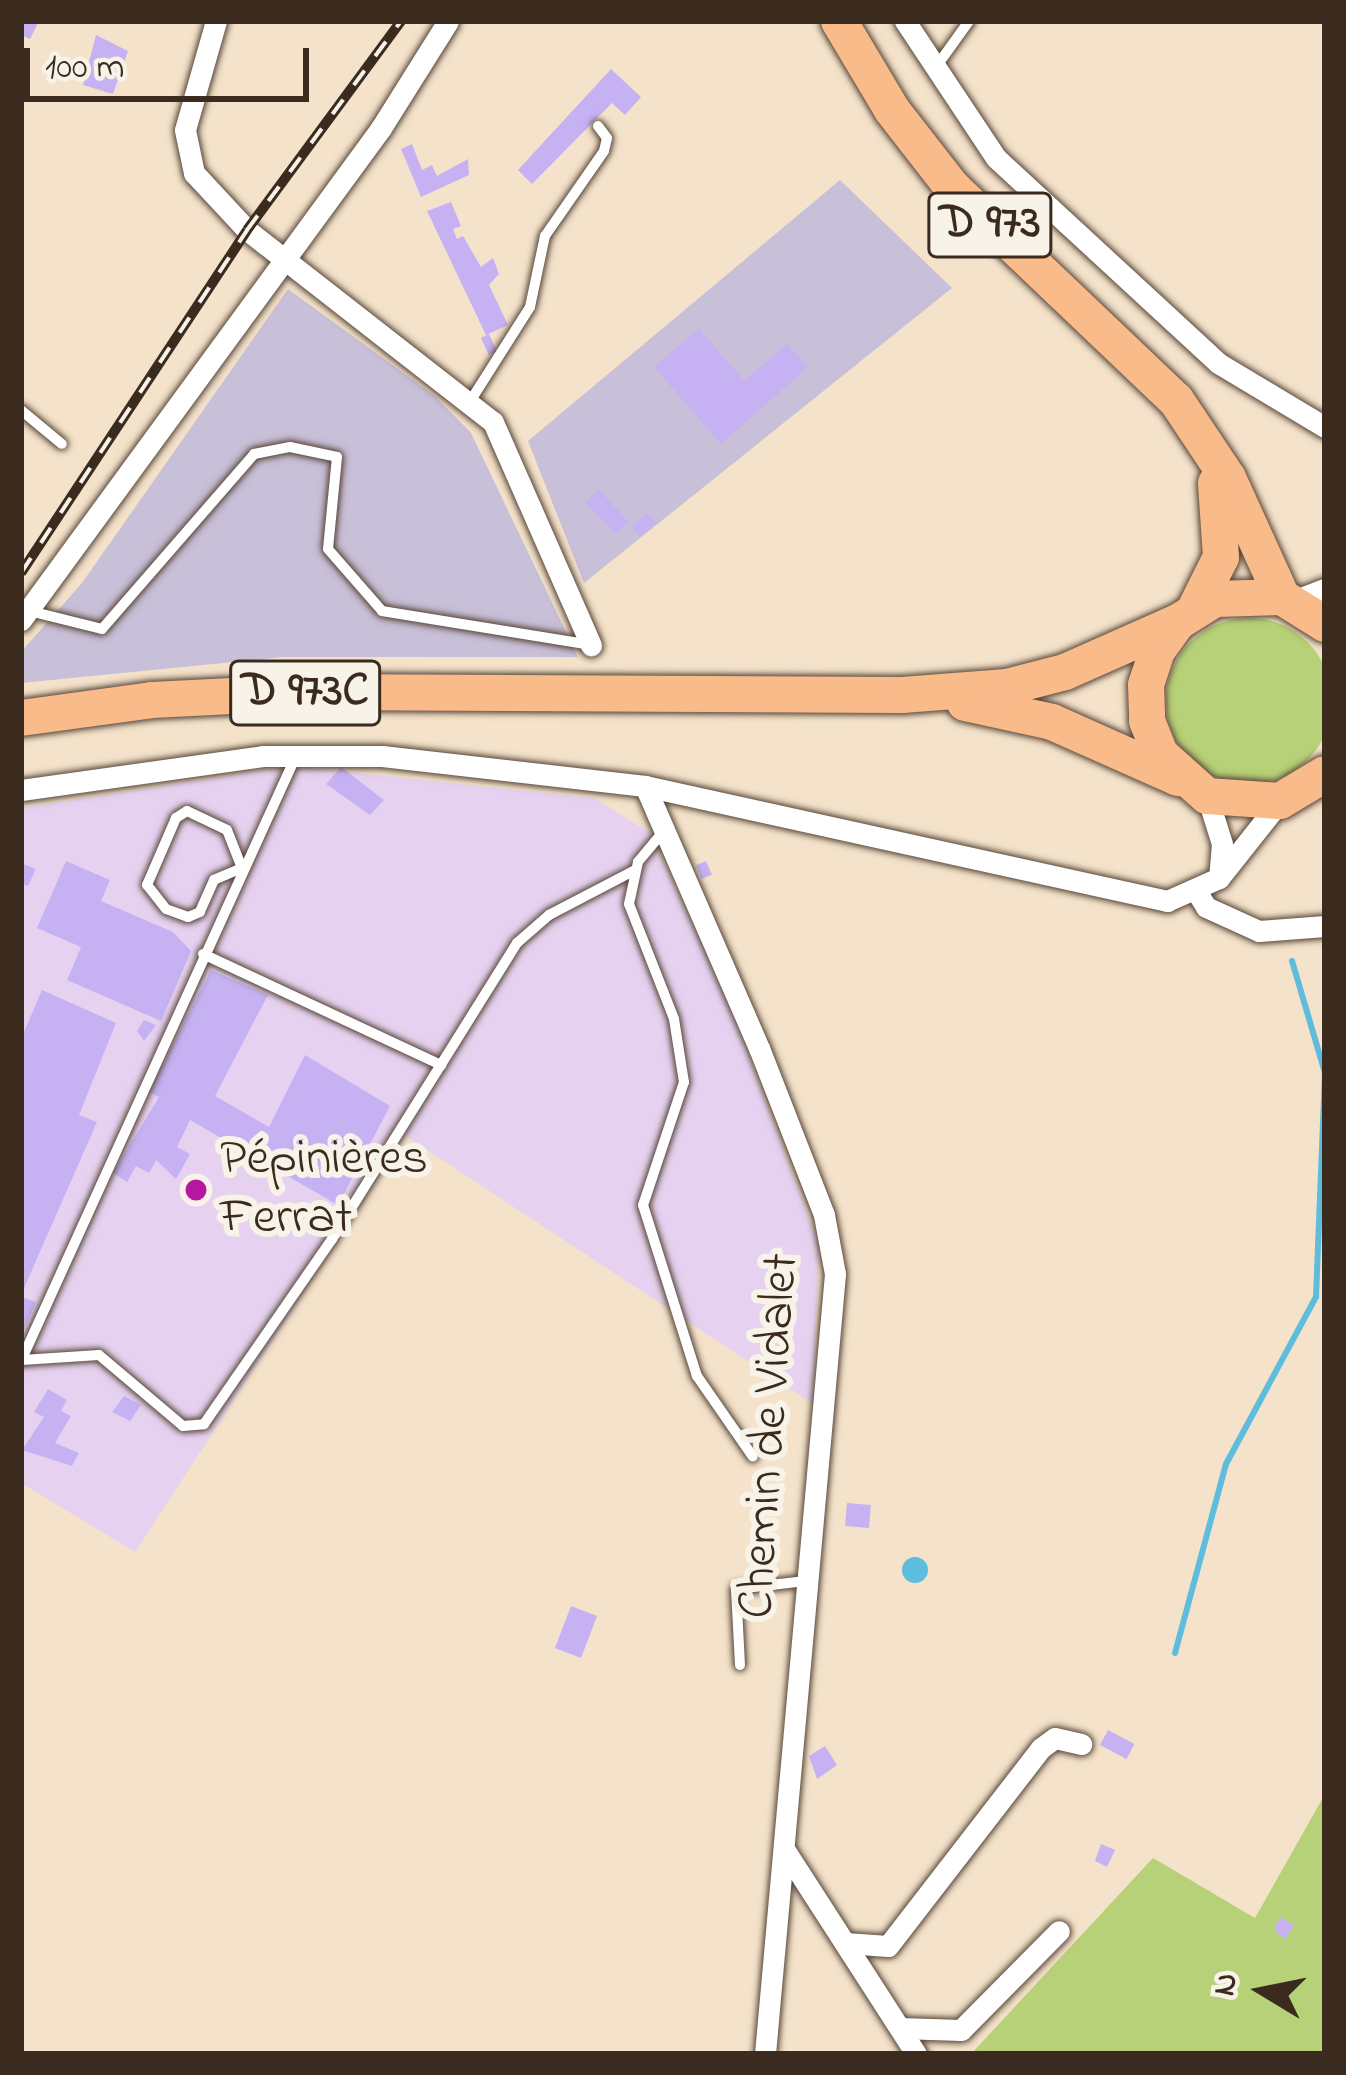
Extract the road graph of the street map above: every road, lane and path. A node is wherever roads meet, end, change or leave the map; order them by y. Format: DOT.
graph roads {
  1 [pos="216,21"];
  2 [pos="448,21"];
  3 [pos="839,21"];
  4 [pos="905,21"];
  5 [pos="968,21"];
  6 [pos="932,71"];
  7 [pos="598,126"];
  8 [pos="286,259"];
  9 [pos="472,400"];
  10 [pos="21,410"];
  11 [pos="1325,427"];
  12 [pos="62,444"];
  13 [pos="1212,455"];
  14 [pos="1300,596"];
  15 [pos="24,615"];
  16 [pos="1186,615"];
  17 [pos="1325,624"];
  18 [pos="591,645"];
  19 [pos="902,695"];
  20 [pos="21,718"];
  21 [pos="297,754"];
  22 [pos="645,786"];
  23 [pos="1310,787"];
  24 [pos="1195,788"];
  25 [pos="21,790"];
  26 [pos="665,829"];
  27 [pos="242,868"];
  28 [pos="635,870"];
  29 [pos="1219,878"];
  30 [pos="1198,894"];
  31 [pos="1325,926"];
  32 [pos="203,954"];
  33 [pos="441,1065"];
  34 [pos="21,1360"];
  35 [pos="753,1457"];
  36 [pos="809,1581"];
  37 [pos="740,1665"];
  38 [pos="1081,1744"];
  39 [pos="784,1849"];
  40 [pos="1059,1931"];
  41 [pos="845,1943"];
  42 [pos="900,2028"];
  43 [pos="765,2054"];
  44 [pos="916,2054"];
  1 -- 8 [label="street"];
  2 -- 8 [label="street"];
  3 -- 13 [label="main road, D 973"];
  4 -- 6 [label="street"];
  5 -- 6 [label="lane"];
  6 -- 11 [label="street"];
  7 -- 9 [label="lane"];
  8 -- 9 [label="street"];
  8 -- 15 [label="street"];
  9 -- 18 [label="street"];
  10 -- 12 [label="lane"];
  13 -- 14 [label="main road, D 973"];
  13 -- 16 [label="main road, D 973"];
  14 -- 16 [label="main road"];
  14 -- 17 [label="main road"];
  15 -- 18 [label="lane"];
  16 -- 19 [label="main road, D 973C"];
  16 -- 24 [label="main road"];
  19 -- 20 [label="main road, D 973C"];
  19 -- 24 [label="main road, D 973C"];
  21 -- 22 [label="street"];
  21 -- 25 [label="street"];
  21 -- 27 [label="lane"];
  22 -- 26 [label="street, Chemin de Vidalet"];
  22 -- 30 [label="street"];
  23 -- 24 [label="main road"];
  23 -- 29 [label="street"];
  24 -- 29 [label="street"];
  26 -- 28 [label="lane"];
  26 -- 36 [label="street, Chemin de Vidalet"];
  27 -- 27 [label="lane"];
  27 -- 32 [label="lane"];
  28 -- 33 [label="lane"];
  28 -- 35 [label="lane"];
  29 -- 30 [label="street"];
  30 -- 31 [label="street"];
  32 -- 33 [label="lane"];
  32 -- 34 [label="lane"];
  33 -- 34 [label="lane"];
  36 -- 37 [label="lane"];
  36 -- 39 [label="street, Chemin de Vidalet"];
  38 -- 41 [label="street"];
  39 -- 41 [label="street"];
  39 -- 43 [label="street, Chemin de Vidalet"];
  40 -- 42 [label="street"];
  41 -- 42 [label="street"];
  42 -- 44 [label="street"];
}
